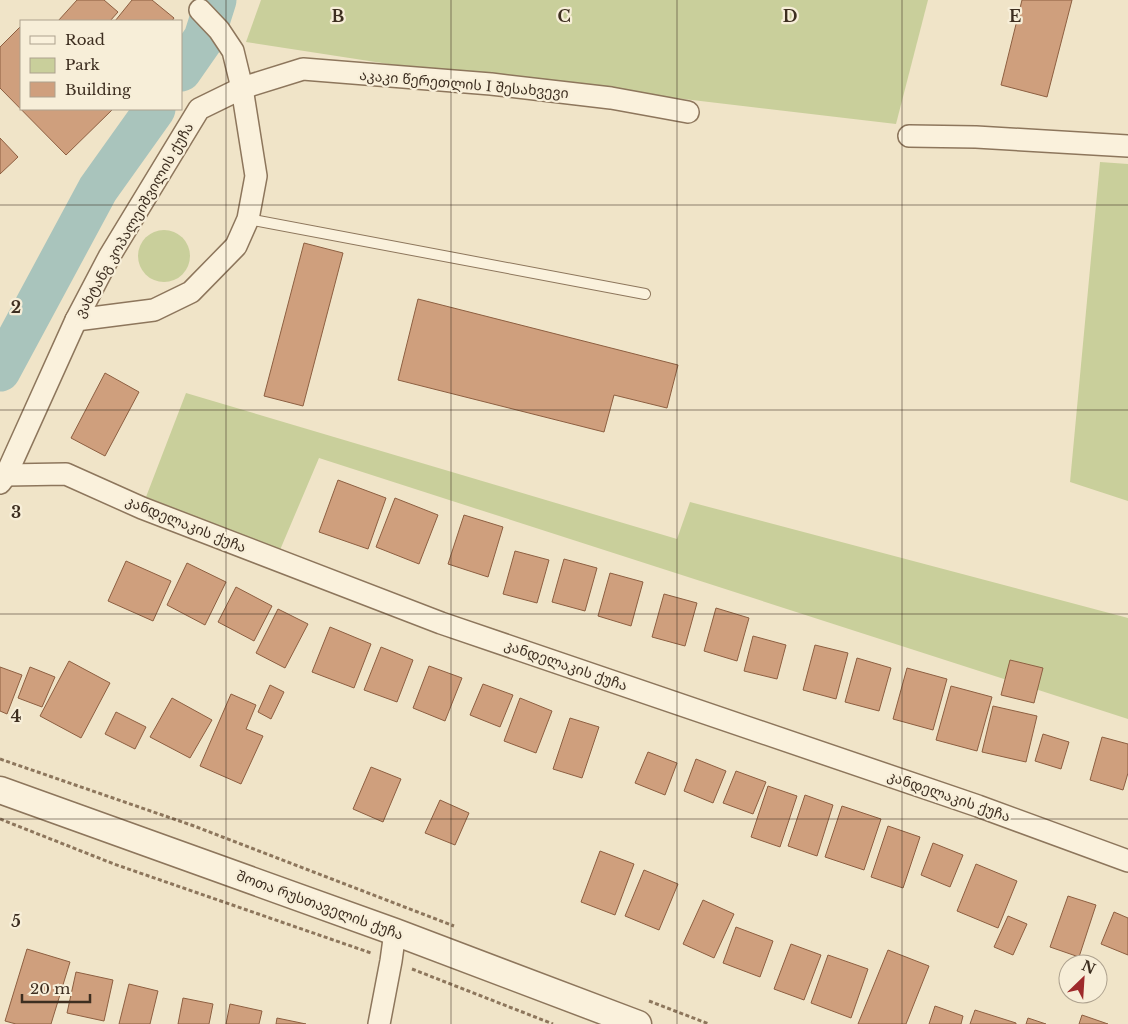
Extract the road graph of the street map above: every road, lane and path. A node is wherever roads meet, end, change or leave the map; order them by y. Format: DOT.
graph roads {
  1 [pos="200,10"];
  2 [pos="242,88"];
  3 [pos="688,112"];
  4 [pos="909,136"];
  5 [pos="1128,146"];
  6 [pos="248,219"];
  7 [pos="645,294"];
  8 [pos="76,320"];
  9 [pos="3,479"];
  10 [pos="0,758"];
  11 [pos="0,790"];
  12 [pos="0,819"];
  13 [pos="1128,861"];
  14 [pos="461,928"];
  15 [pos="395,932"];
  16 [pos="391,961"];
  17 [pos="645,999"];
  18 [pos="379,1024"];
  19 [pos="553,1024"];
  20 [pos="638,1024"];
  21 [pos="709,1024"];
  1 -- 2 [label="street"];
  2 -- 3 [label="street, აკაკი წერეთლის I შესახვევი"];
  2 -- 6 [label="street"];
  2 -- 8 [label="street, ვახტანგ კოპალეიშვილის ქუჩა"];
  4 -- 5 [label="street"];
  6 -- 7 [label="lane"];
  6 -- 8 [label="street"];
  8 -- 9 [label="street, ვახტანგ კოპალეიშვილის ქუჩა"];
  9 -- 13 [label="street, კანდელაკის ქუჩა"];
  10 -- 14 [label="path"];
  11 -- 15 [label="street, შოთა რუსთაველის ქუჩა"];
  12 -- 16 [label="path"];
  15 -- 16 [label="street"];
  15 -- 20 [label="street, შოთა რუსთაველის ქუჩა"];
  16 -- 18 [label="street"];
  16 -- 19 [label="path"];
  17 -- 21 [label="path"];
}
